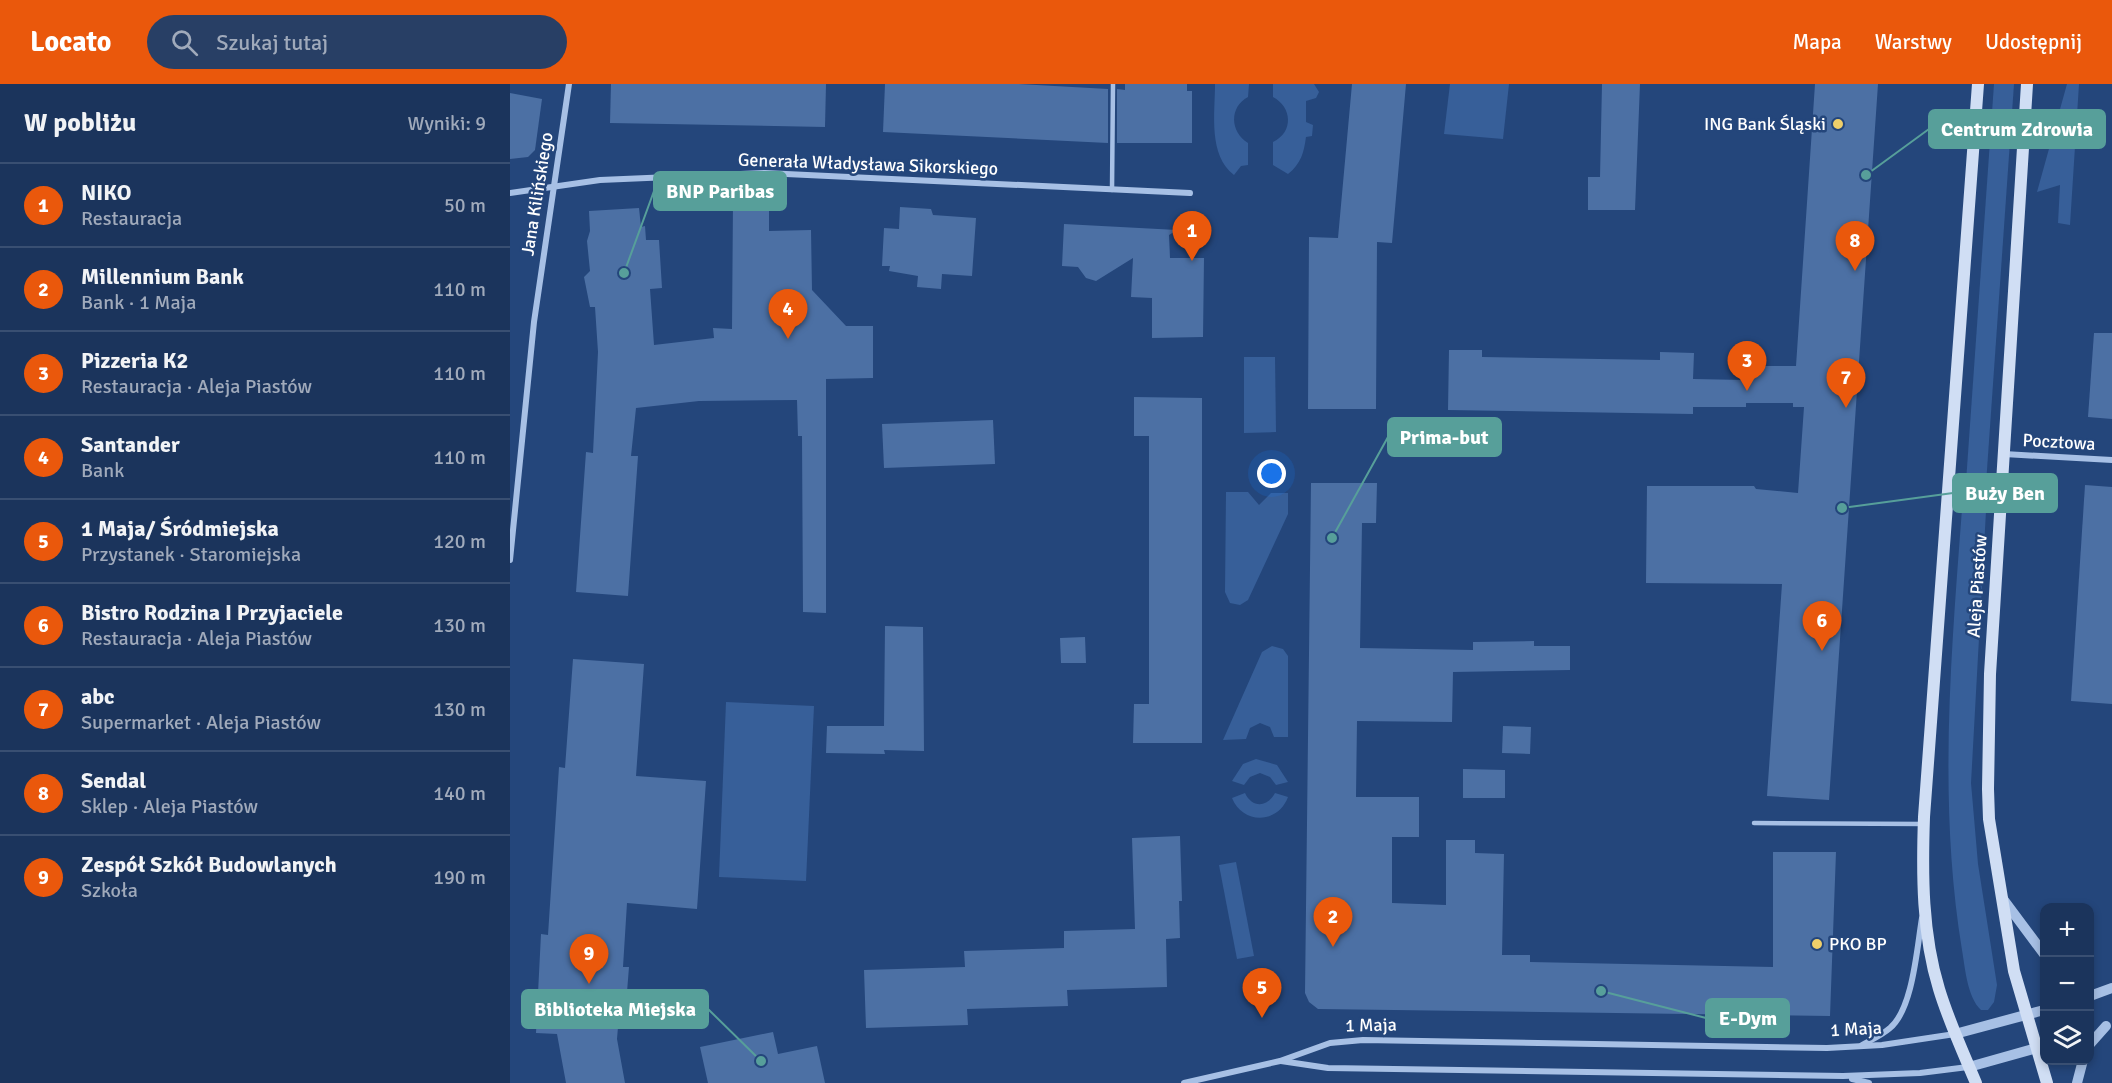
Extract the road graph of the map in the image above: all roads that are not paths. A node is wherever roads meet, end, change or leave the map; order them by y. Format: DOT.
graph roads {
  1 [pos="569,84"];
  2 [pos="1113,84"];
  3 [pos="1978,84"];
  4 [pos="2028,84"];
  5 [pos="553,187"];
  6 [pos="1112,190"];
  7 [pos="510,193"];
  8 [pos="1190,193"];
  9 [pos="2003,454"];
  10 [pos="2112,460"];
  11 [pos="510,558"];
  12 [pos="1754,823"];
  13 [pos="1924,824"];
  14 [pos="2001,897"];
  15 [pos="1925,900"];
  16 [pos="2040,949"];
  17 [pos="2112,988"];
  18 [pos="2094,992"];
  19 [pos="2041,1011"];
  20 [pos="2026,1016"];
  21 [pos="2109,1025"];
  22 [pos="2094,1031"];
  23 [pos="1955,1034"];
  24 [pos="2094,1040"];
  25 [pos="1859,1047"];
  26 [pos="2040,1048"];
  27 [pos="1280,1061"];
  28 [pos="2043,1065"];
  29 [pos="2082,1065"];
  30 [pos="1969,1067"];
  31 [pos="1843,1076"];
  32 [pos="1184,1083"];
  33 [pos="1869,1083"];
  34 [pos="1976,1083"];
  35 [pos="2047,1083"];
  36 [pos="2077,1083"];
  1 -- 5 [label="street, Jana Kilińskiego"];
  2 -- 6 [label="lane"];
  3 -- 13 [label="main road, Aleja Piastów"];
  4 -- 9 [label="main road, Aleja Piastów"];
  5 -- 6 [label="street, Generała Władysława Sikorskiego"];
  5 -- 7 [label="street, Generała Władysława Sikorskiego"];
  5 -- 11 [label="street, Jana Kilińskiego"];
  6 -- 8 [label="street, Generała Władysława Sikorskiego"];
  9 -- 10 [label="street, Pocztowa"];
  9 -- 14 [label="main road, Aleja Piastów"];
  12 -- 13 [label="lane"];
  13 -- 15 [label="main road, Aleja Piastów"];
  14 -- 16 [label="street"];
  14 -- 20 [label="main road, Aleja Piastów"];
  15 -- 23 [label="main road, Aleja Piastów"];
  15 -- 25 [label="street, Aleja Piastów"];
  17 -- 18 [label="street"];
  19 -- 20 [label="street, 1 Maja"];
  20 -- 23 [label="street, 1 Maja"];
  20 -- 26 [label="main road, Aleja Piastów"];
  21 -- 22 [label="street"];
  21 -- 24 [label="street"];
  23 -- 25 [label="street, 1 Maja"];
  23 -- 30 [label="main road, Aleja Piastów"];
  25 -- 27 [label="street, 1 Maja"];
  26 -- 30 [label="street"];
  27 -- 31 [label="street"];
  27 -- 32 [label="street"];
  28 -- 35 [label="main road, Aleja Piastów"];
  29 -- 36 [label="street"];
  30 -- 31 [label="street"];
  30 -- 34 [label="main road, Aleja Piastów"];
  31 -- 33 [label="street"];
}
